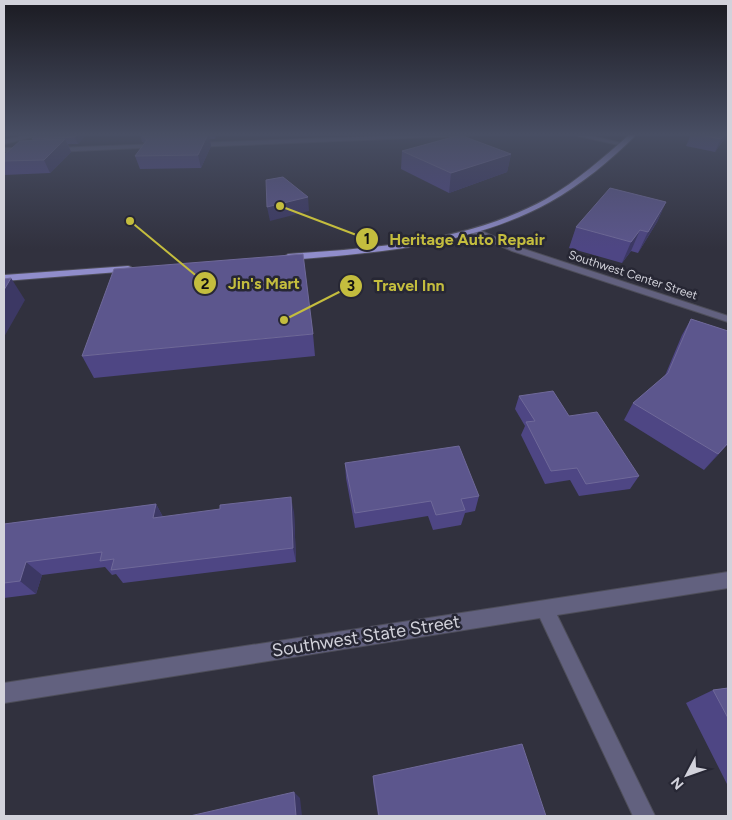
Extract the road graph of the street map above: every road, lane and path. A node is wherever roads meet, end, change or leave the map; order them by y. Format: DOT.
graph roads {
  1 [pos="588,172"];
  2 [pos="474,231"];
  3 [pos="281,258"];
  4 [pos="141,268"];
  5 [pos="4,278"];
  6 [pos="728,319"];
  7 [pos="728,580"];
  8 [pos="544,608"];
  9 [pos="4,693"];
  10 [pos="644,816"];
  1 -- 2 [label="main road"];
  2 -- 3 [label="main road"];
  2 -- 6 [label="street, Southwest Center Street"];
  4 -- 5 [label="main road"];
  7 -- 8 [label="street, Southwest State Street"];
  8 -- 9 [label="street, Southwest State Street"];
  8 -- 10 [label="street"];
}
